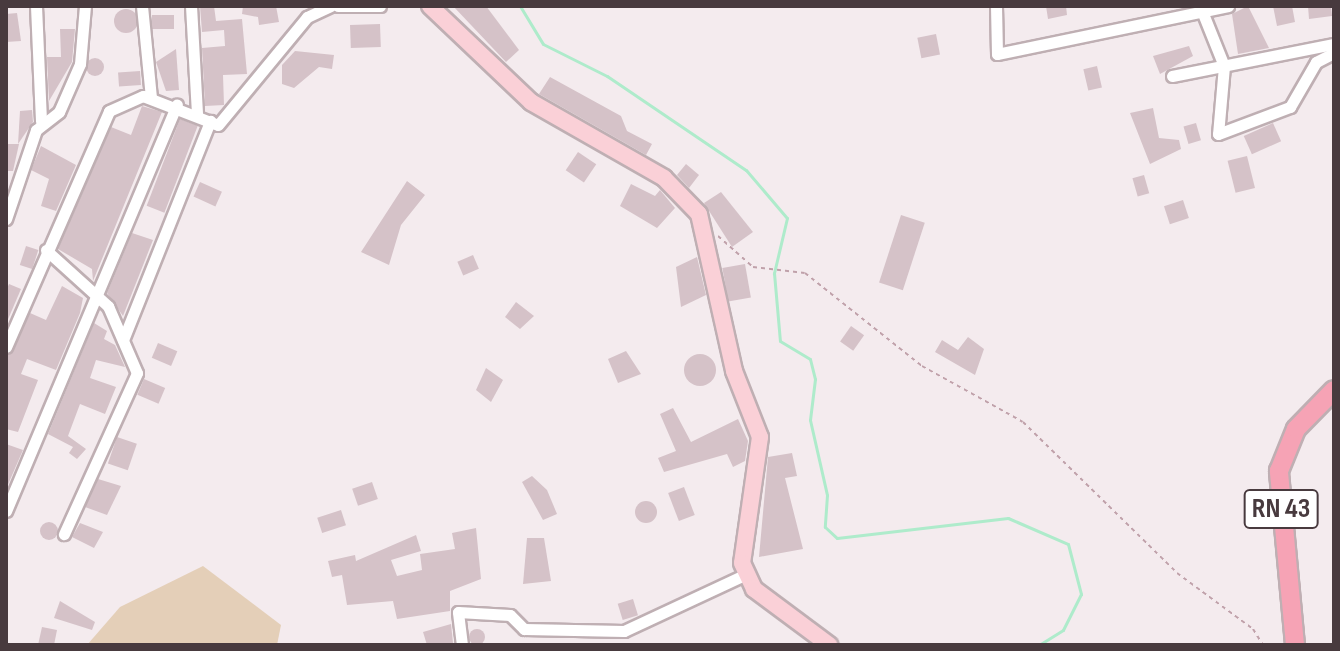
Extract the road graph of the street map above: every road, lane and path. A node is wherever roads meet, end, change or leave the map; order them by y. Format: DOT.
graph roads {
  1 [pos="36,6"];
  2 [pos="85,6"];
  3 [pos="142,6"];
  4 [pos="191,6"];
  5 [pos="331,6"];
  6 [pos="338,6"];
  7 [pos="380,6"];
  8 [pos="430,6"];
  9 [pos="996,6"];
  10 [pos="1228,6"];
  11 [pos="1179,10"];
  12 [pos="1202,11"];
  13 [pos="1334,44"];
  14 [pos="1334,53"];
  15 [pos="1224,66"];
  16 [pos="1172,76"];
  17 [pos="151,97"];
  18 [pos="177,104"];
  19 [pos="197,114"];
  20 [pos="41,121"];
  21 [pos="210,121"];
  22 [pos="12,181"];
  23 [pos="6,219"];
  24 [pos="706,233"];
  25 [pos="46,250"];
  26 [pos="95,295"];
  27 [pos="9,328"];
  28 [pos="123,340"];
  29 [pos="6,347"];
  30 [pos="1334,390"];
  31 [pos="6,511"];
  32 [pos="64,534"];
  33 [pos="746,574"];
  34 [pos="462,645"];
  35 [pos="829,645"];
  36 [pos="1263,645"];
  37 [pos="1295,645"];
  1 -- 20 [label="street"];
  2 -- 20 [label="street"];
  3 -- 17 [label="street"];
  4 -- 19 [label="street"];
  5 -- 21 [label="street"];
  6 -- 7 [label="street"];
  8 -- 24 [label="main road"];
  9 -- 11 [label="street"];
  10 -- 12 [label="street"];
  11 -- 12 [label="street"];
  12 -- 15 [label="street"];
  13 -- 15 [label="street"];
  14 -- 15 [label="street"];
  15 -- 16 [label="street"];
  17 -- 18 [label="street"];
  17 -- 25 [label="street"];
  18 -- 19 [label="street"];
  18 -- 26 [label="street"];
  19 -- 21 [label="street"];
  20 -- 22 [label="street"];
  21 -- 28 [label="street"];
  22 -- 23 [label="street"];
  24 -- 33 [label="main road"];
  24 -- 36 [label="path"];
  25 -- 26 [label="street"];
  25 -- 27 [label="street"];
  26 -- 28 [label="street"];
  26 -- 31 [label="street"];
  27 -- 29 [label="street"];
  28 -- 32 [label="street"];
  30 -- 37 [label="main road, RN 43"];
  33 -- 34 [label="street"];
  33 -- 35 [label="main road"];
}
